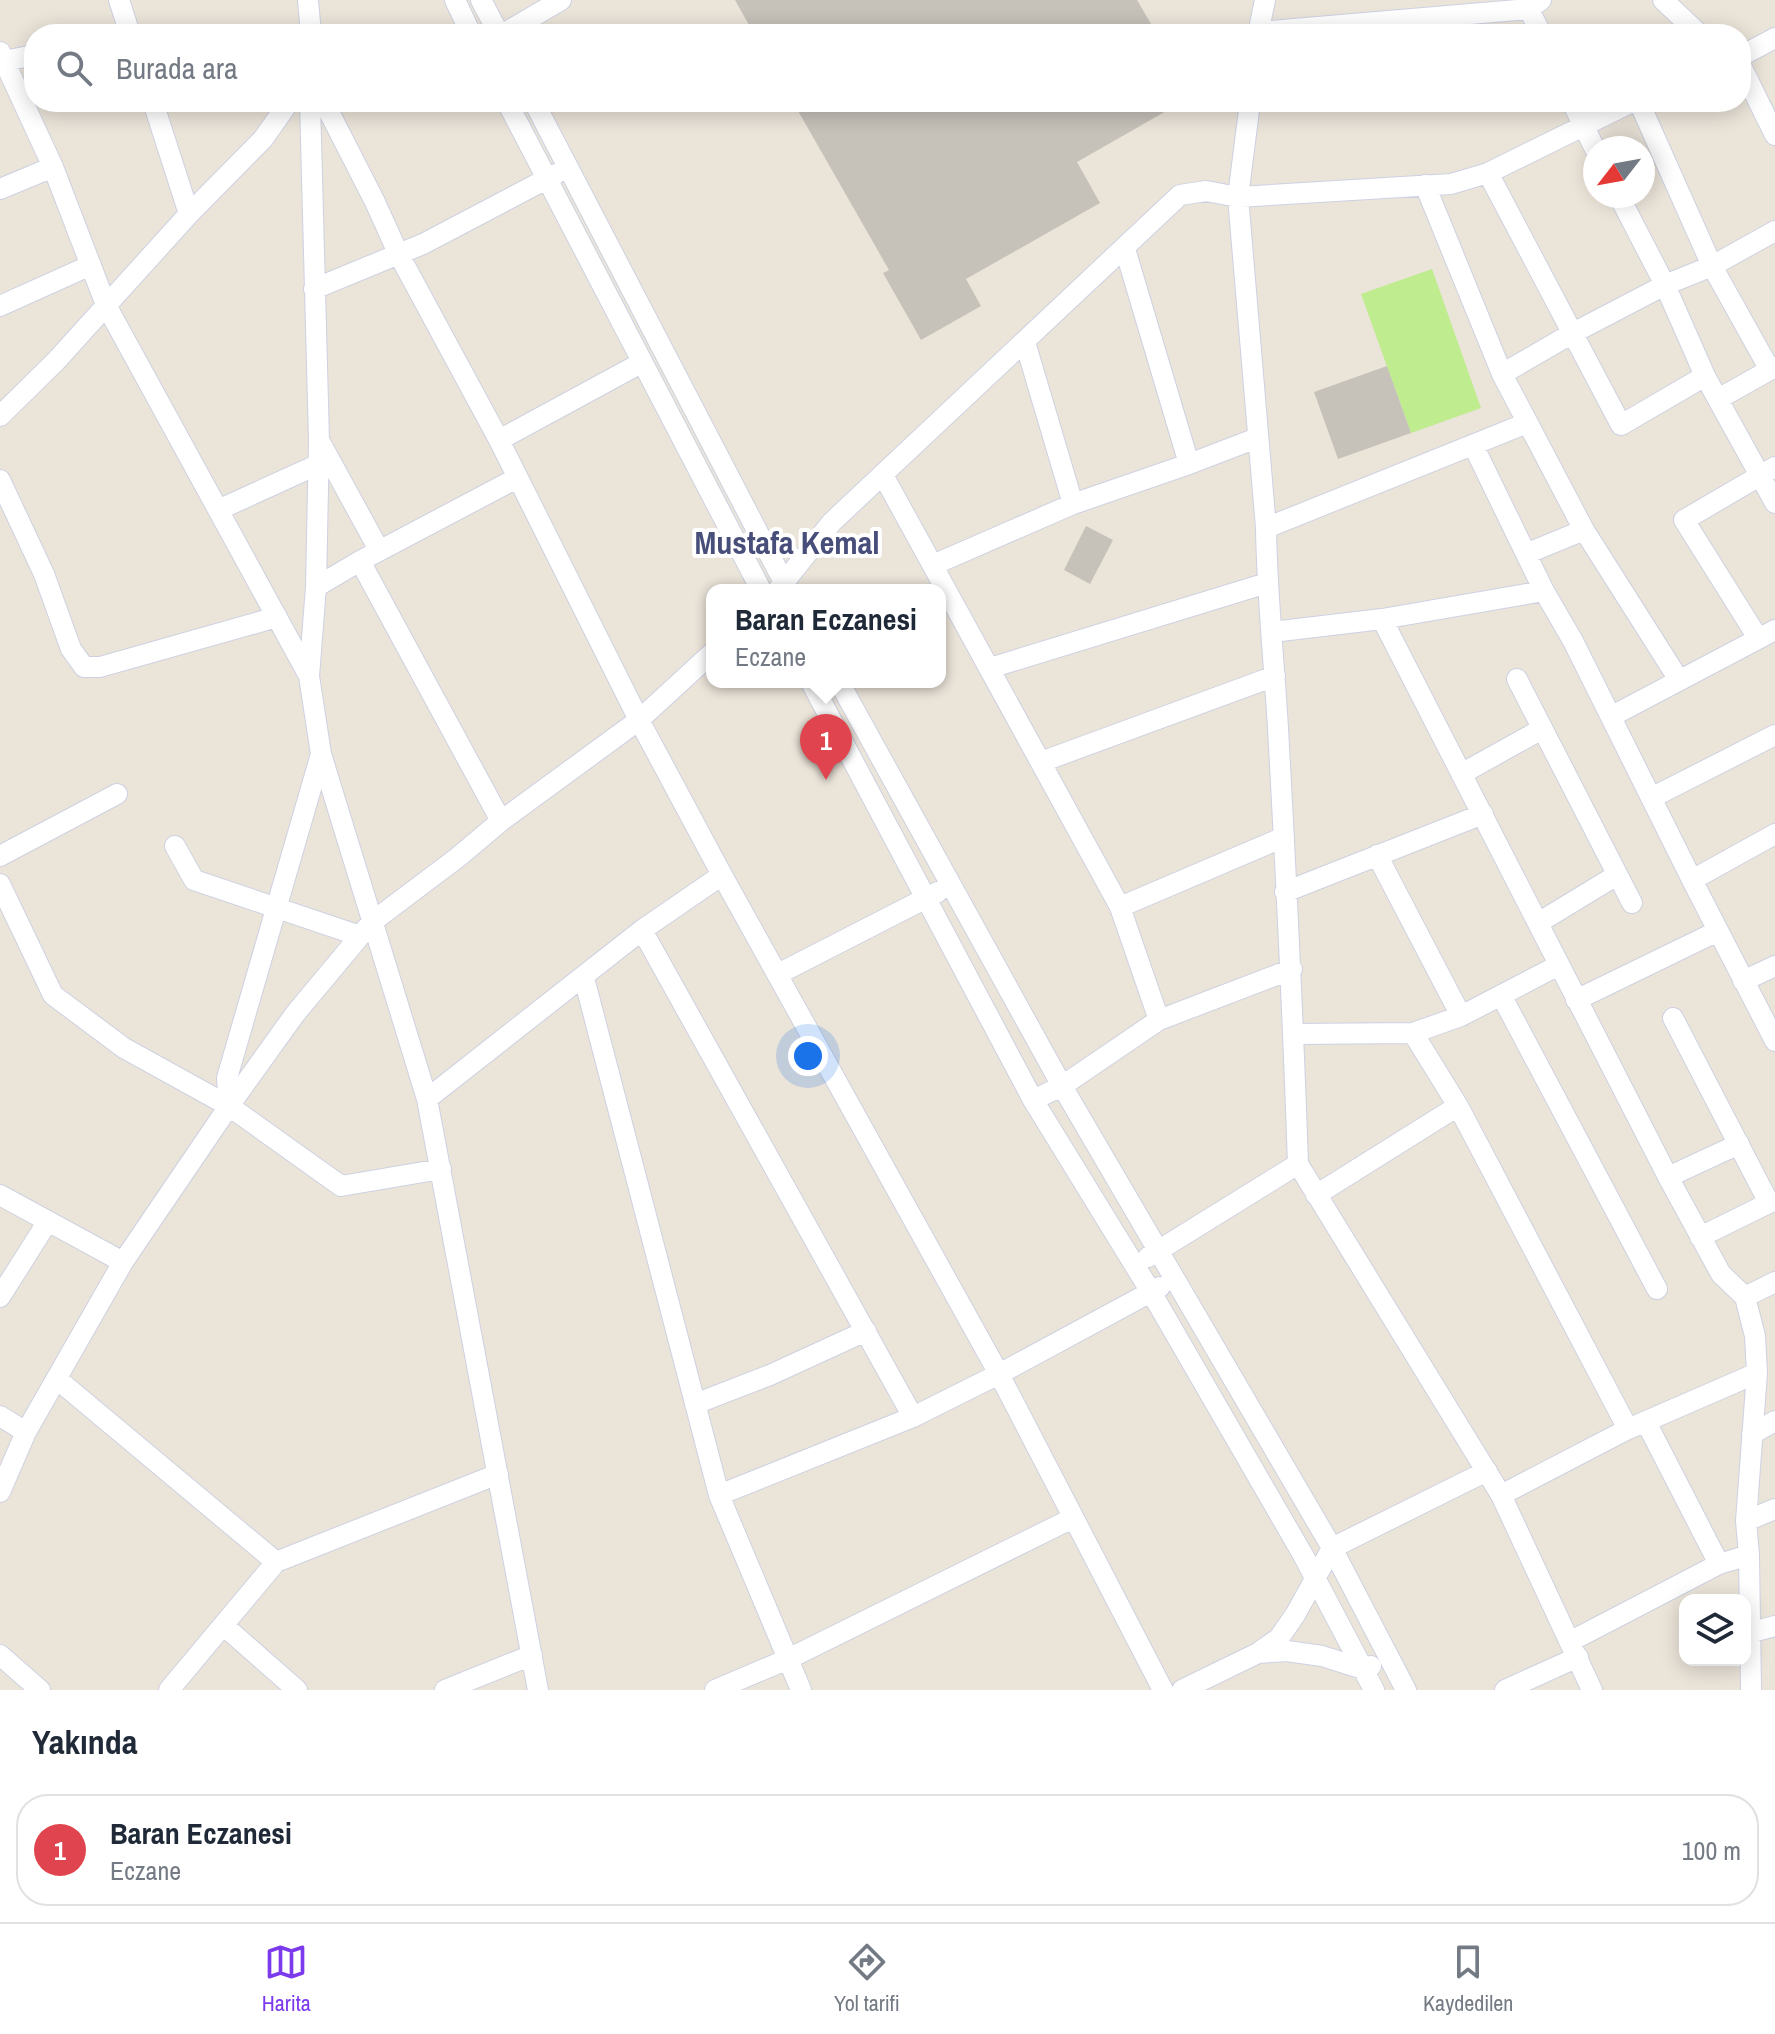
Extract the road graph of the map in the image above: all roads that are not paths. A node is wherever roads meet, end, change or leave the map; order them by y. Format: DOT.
graph roads {
  1 [pos="119,0"];
  2 [pos="308,0"];
  3 [pos="455,0"];
  4 [pos="481,0"];
  5 [pos="561,0"];
  6 [pos="1265,0"];
  7 [pos="1663,0"];
  8 [pos="1535,4"];
  9 [pos="127,24"];
  10 [pos="310,24"];
  11 [pos="466,24"];
  12 [pos="495,24"];
  13 [pos="519,24"];
  14 [pos="1260,24"];
  15 [pos="1344,24"];
  16 [pos="1539,24"];
  17 [pos="1688,24"];
  18 [pos="1775,38"];
  19 [pos="1751,51"];
  20 [pos="24,56"];
  21 [pos="1,58"];
  22 [pos="1751,86"];
  23 [pos="24,106"];
  24 [pos="27,112"];
  25 [pos="156,112"];
  26 [pos="282,112"];
  27 [pos="310,112"];
  28 [pos="329,112"];
  29 [pos="512,112"];
  30 [pos="539,112"];
  31 [pos="1249,112"];
  32 [pos="1577,112"];
  33 [pos="1609,112"];
  34 [pos="1643,112"];
  35 [pos="1582,124"];
  36 [pos="1775,135"];
  37 [pos="1588,136"];
  38 [pos="53,167"];
  39 [pos="568,168"];
  40 [pos="1488,173"];
  41 [pos="547,179"];
  42 [pos="1425,185"];
  43 [pos="0,189"];
  44 [pos="1238,197"];
  45 [pos="1625,208"];
  46 [pos="189,214"];
  47 [pos="1775,231"];
  48 [pos="1125,249"];
  49 [pos="398,253"];
  50 [pos="91,265"];
  51 [pos="1712,266"];
  52 [pos="1665,285"];
  53 [pos="314,289"];
  54 [pos="106,305"];
  55 [pos="0,306"];
  56 [pos="1571,334"];
  57 [pos="1025,342"];
  58 [pos="641,363"];
  59 [pos="1773,368"];
  60 [pos="1502,374"];
  61 [pos="1705,376"];
  62 [pos="1718,399"];
  63 [pos="0,416"];
  64 [pos="1527,423"];
  65 [pos="1257,438"];
  66 [pos="319,440"];
  67 [pos="499,440"];
  68 [pos="1473,445"];
  69 [pos="319,464"];
  70 [pos="1189,464"];
  71 [pos="1767,471"];
  72 [pos="883,475"];
  73 [pos="517,478"];
  74 [pos="0,480"];
  75 [pos="1775,503"];
  76 [pos="1073,504"];
  77 [pos="218,510"];
  78 [pos="1266,528"];
  79 [pos="1584,530"];
  80 [pos="379,550"];
  81 [pos="1528,553"];
  82 [pos="360,561"];
  83 [pos="933,565"];
  84 [pos="1267,583"];
  85 [pos="758,584"];
  86 [pos="781,584"];
  87 [pos="786,584"];
  88 [pos="944,584"];
  89 [pos="316,587"];
  90 [pos="946,588"];
  91 [pos="1544,591"];
  92 [pos="277,617"];
  93 [pos="1382,619"];
  94 [pos="1272,632"];
  95 [pos="1766,634"];
  96 [pos="706,659"];
  97 [pos="990,668"];
  98 [pos="309,676"];
  99 [pos="1275,676"];
  100 [pos="1517,679"];
  101 [pos="1679,680"];
  102 [pos="814,688"];
  103 [pos="842,688"];
  104 [pos="1612,716"];
  105 [pos="639,720"];
  106 [pos="1542,729"];
  107 [pos="1775,735"];
  108 [pos="321,754"];
  109 [pos="1041,762"];
  110 [pos="1461,774"];
  111 [pos="117,794"];
  112 [pos="1651,798"];
  113 [pos="1483,814"];
  114 [pos="501,821"];
  115 [pos="1775,834"];
  116 [pos="1284,837"];
  117 [pos="175,846"];
  118 [pos="1377,855"];
  119 [pos="0,856"];
  120 [pos="722,875"];
  121 [pos="1617,875"];
  122 [pos="1692,880"];
  123 [pos="0,884"];
  124 [pos="951,884"];
  125 [pos="1285,892"];
  126 [pos="927,897"];
  127 [pos="1632,903"];
  128 [pos="276,907"];
  129 [pos="1120,907"];
  130 [pos="1538,923"];
  131 [pos="366,929"];
  132 [pos="642,930"];
  133 [pos="1718,931"];
  134 [pos="1559,965"];
  135 [pos="1775,966"];
  136 [pos="1292,969"];
  137 [pos="778,974"];
  138 [pos="584,978"];
  139 [pos="1743,981"];
  140 [pos="1501,995"];
  141 [pos="1576,1000"];
  142 [pos="1461,1016"];
  143 [pos="1673,1018"];
  144 [pos="1159,1020"];
  145 [pos="1413,1033"];
  146 [pos="1294,1034"];
  147 [pos="1775,1041"];
  148 [pos="1062,1086"];
  149 [pos="427,1099"];
  150 [pos="1033,1100"];
  151 [pos="229,1106"];
  152 [pos="1458,1106"];
  153 [pos="1739,1144"];
  154 [pos="1298,1164"];
  155 [pos="441,1169"];
  156 [pos="1668,1177"];
  157 [pos="0,1195"];
  158 [pos="1316,1195"];
  159 [pos="48,1221"];
  160 [pos="1700,1237"];
  161 [pos="1158,1251"];
  162 [pos="123,1262"];
  163 [pos="1134,1265"];
  164 [pos="1175,1280"];
  165 [pos="1775,1282"];
  166 [pos="1657,1289"];
  167 [pos="1151,1292"];
  168 [pos="0,1297"];
  169 [pos="1745,1297"];
  170 [pos="866,1331"];
  171 [pos="1757,1373"];
  172 [pos="999,1374"];
  173 [pos="57,1379"];
  174 [pos="695,1404"];
  175 [pos="0,1416"];
  176 [pos="913,1417"];
  177 [pos="1775,1421"];
  178 [pos="1637,1426"];
  179 [pos="26,1432"];
  180 [pos="1752,1434"];
  181 [pos="1487,1471"];
  182 [pos="498,1474"];
  183 [pos="0,1492"];
  184 [pos="719,1495"];
  185 [pos="1501,1495"];
  186 [pos="1775,1509"];
  187 [pos="1073,1518"];
  188 [pos="1746,1521"];
  189 [pos="1332,1548"];
  190 [pos="1749,1555"];
  191 [pos="276,1562"];
  192 [pos="1719,1564"];
  193 [pos="1316,1577"];
  194 [pos="1749,1594"];
  195 [pos="223,1625"];
  196 [pos="1775,1626"];
  197 [pos="1751,1632"];
  198 [pos="1574,1649"];
  199 [pos="1258,1653"];
  200 [pos="0,1655"];
  201 [pos="532,1655"];
  202 [pos="1390,1657"];
  203 [pos="788,1659"];
  204 [pos="1750,1666"];
  205 [pos="1363,1669"];
  206 [pos="40,1690"];
  207 [pos="169,1690"];
  208 [pos="297,1690"];
  209 [pos="445,1690"];
  210 [pos="538,1690"];
  211 [pos="715,1690"];
  212 [pos="801,1690"];
  213 [pos="1163,1690"];
  214 [pos="1182,1690"];
  215 [pos="1374,1690"];
  216 [pos="1406,1690"];
  217 [pos="1505,1690"];
  218 [pos="1592,1690"];
  219 [pos="1751,1690"];
  1 -- 9 [label="street"];
  2 -- 10 [label="street"];
  3 -- 11 [label="street"];
  4 -- 12 [label="street"];
  5 -- 13 [label="street"];
  6 -- 14 [label="street"];
  7 -- 17 [label="street"];
  8 -- 15 [label="street"];
  8 -- 16 [label="street"];
  18 -- 19 [label="street"];
  20 -- 21 [label="street"];
  21 -- 23 [label="street"];
  22 -- 36 [label="street"];
  24 -- 38 [label="street"];
  25 -- 46 [label="street"];
  26 -- 46 [label="street"];
  27 -- 53 [label="street"];
  28 -- 49 [label="street"];
  29 -- 41 [label="street"];
  30 -- 39 [label="street"];
  31 -- 44 [label="street"];
  32 -- 35 [label="street"];
  33 -- 35 [label="street"];
  34 -- 51 [label="street"];
  35 -- 37 [label="street"];
  35 -- 40 [label="street"];
  38 -- 43 [label="street"];
  38 -- 50 [label="street"];
  39 -- 41 [label="street"];
  39 -- 86 [label="street"];
  40 -- 42 [label="street"];
  40 -- 56 [label="street"];
  41 -- 49 [label="street"];
  41 -- 58 [label="street"];
  42 -- 44 [label="street"];
  42 -- 60 [label="street"];
  44 -- 48 [label="street"];
  44 -- 65 [label="street"];
  45 -- 52 [label="street"];
  46 -- 54 [label="street"];
  47 -- 51 [label="street"];
  48 -- 57 [label="street"];
  48 -- 70 [label="street"];
  49 -- 53 [label="street"];
  49 -- 67 [label="street"];
  50 -- 54 [label="street"];
  50 -- 55 [label="street"];
  51 -- 52 [label="street"];
  51 -- 59 [label="street"];
  52 -- 56 [label="street"];
  52 -- 61 [label="street"];
  53 -- 66 [label="street"];
  54 -- 63 [label="street"];
  54 -- 77 [label="street"];
  56 -- 60 [label="street"];
  56 -- 61 [label="street"];
  57 -- 72 [label="street"];
  57 -- 76 [label="street"];
  58 -- 67 [label="street"];
  58 -- 85 [label="street"];
  59 -- 62 [label="street"];
  60 -- 64 [label="street"];
  61 -- 62 [label="street"];
  62 -- 71 [label="street"];
  64 -- 68 [label="street"];
  64 -- 79 [label="street"];
  65 -- 70 [label="street"];
  65 -- 78 [label="street"];
  66 -- 69 [label="street"];
  66 -- 80 [label="street"];
  67 -- 73 [label="street"];
  68 -- 78 [label="street"];
  68 -- 81 [label="street"];
  69 -- 77 [label="street"];
  69 -- 89 [label="street"];
  70 -- 76 [label="street"];
  71 -- 75 [label="street"];
  71 -- 95 [label="street"];
  72 -- 83 [label="street"];
  72 -- 87 [label="street"];
  73 -- 80 [label="street"];
  73 -- 105 [label="street"];
  74 -- 92 [label="street"];
  76 -- 83 [label="street"];
  77 -- 92 [label="street"];
  78 -- 84 [label="street"];
  79 -- 81 [label="street"];
  79 -- 101 [label="street"];
  80 -- 82 [label="street"];
  81 -- 91 [label="street"];
  82 -- 89 [label="street"];
  82 -- 114 [label="street"];
  83 -- 88 [label="street"];
  84 -- 94 [label="street"];
  84 -- 97 [label="street"];
  89 -- 98 [label="street"];
  90 -- 97 [label="street"];
  91 -- 93 [label="street"];
  91 -- 104 [label="street"];
  92 -- 98 [label="street"];
  93 -- 94 [label="street"];
  93 -- 110 [label="street"];
  94 -- 99 [label="street"];
  95 -- 101 [label="street"];
  96 -- 105 [label="street"];
  97 -- 109 [label="street"];
  98 -- 108 [label="street"];
  99 -- 109 [label="street"];
  99 -- 116 [label="street"];
  100 -- 106 [label="street"];
  101 -- 104 [label="street"];
  102 -- 126 [label="street"];
  103 -- 124 [label="street"];
  104 -- 112 [label="street"];
  105 -- 114 [label="street"];
  105 -- 120 [label="street"];
  106 -- 110 [label="street"];
  106 -- 121 [label="street"];
  107 -- 112 [label="street"];
  108 -- 128 [label="street"];
  108 -- 131 [label="street"];
  109 -- 129 [label="street"];
  110 -- 113 [label="street"];
  111 -- 119 [label="street"];
  112 -- 122 [label="street"];
  113 -- 118 [label="street"];
  113 -- 130 [label="street"];
  114 -- 131 [label="street"];
  115 -- 122 [label="street"];
  116 -- 125 [label="street"];
  116 -- 129 [label="street"];
  117 -- 128 [label="street"];
  118 -- 125 [label="street"];
  118 -- 142 [label="street"];
  120 -- 132 [label="street"];
  120 -- 137 [label="street"];
  121 -- 127 [label="street"];
  121 -- 130 [label="street"];
  122 -- 133 [label="street"];
  123 -- 151 [label="street"];
  124 -- 126 [label="street"];
  124 -- 148 [label="street"];
  125 -- 136 [label="street"];
  126 -- 137 [label="street"];
  126 -- 150 [label="street"];
  128 -- 131 [label="street"];
  128 -- 151 [label="street"];
  129 -- 144 [label="street"];
  130 -- 134 [label="street"];
  131 -- 149 [label="street"];
  131 -- 151 [label="street"];
  132 -- 138 [label="street"];
  132 -- 170 [label="street"];
  133 -- 139 [label="street"];
  133 -- 141 [label="street"];
  134 -- 140 [label="street"];
  134 -- 141 [label="street"];
  135 -- 139 [label="street"];
  136 -- 144 [label="street"];
  136 -- 146 [label="street"];
  137 -- 172 [label="street"];
  138 -- 149 [label="street"];
  138 -- 174 [label="street"];
  139 -- 147 [label="street"];
  140 -- 142 [label="street"];
  140 -- 166 [label="street"];
  141 -- 156 [label="street"];
  142 -- 145 [label="street"];
  143 -- 153 [label="street"];
  144 -- 148 [label="street"];
  145 -- 146 [label="street"];
  145 -- 152 [label="street"];
  146 -- 154 [label="street"];
  148 -- 150 [label="street"];
  148 -- 161 [label="street"];
  149 -- 155 [label="street"];
  150 -- 163 [label="street"];
  151 -- 155 [label="street"];
  151 -- 162 [label="street"];
  152 -- 158 [label="street"];
  152 -- 178 [label="street"];
  153 -- 156 [label="street"];
  153 -- 160 [label="street"];
  154 -- 158 [label="street"];
  154 -- 161 [label="street"];
  155 -- 182 [label="street"];
  156 -- 160 [label="street"];
  157 -- 159 [label="street"];
  158 -- 181 [label="street"];
  159 -- 162 [label="street"];
  159 -- 168 [label="street"];
  160 -- 169 [label="street"];
  161 -- 163 [label="street"];
  161 -- 164 [label="street"];
  162 -- 173 [label="street"];
  163 -- 167 [label="street"];
  164 -- 167 [label="street"];
  164 -- 189 [label="street"];
  165 -- 169 [label="street"];
  167 -- 172 [label="street"];
  167 -- 193 [label="street"];
  169 -- 171 [label="street"];
  170 -- 174 [label="street"];
  170 -- 176 [label="street"];
  171 -- 178 [label="street"];
  171 -- 180 [label="street"];
  172 -- 176 [label="street"];
  172 -- 187 [label="street"];
  173 -- 179 [label="street"];
  173 -- 191 [label="street"];
  174 -- 184 [label="street"];
  175 -- 179 [label="street"];
  176 -- 184 [label="street"];
  177 -- 180 [label="street"];
  178 -- 185 [label="street"];
  178 -- 192 [label="street"];
  179 -- 183 [label="street"];
  180 -- 188 [label="street"];
  181 -- 185 [label="street"];
  181 -- 189 [label="street"];
  182 -- 191 [label="street"];
  182 -- 201 [label="street"];
  184 -- 203 [label="street"];
  185 -- 198 [label="street"];
  186 -- 188 [label="street"];
  187 -- 203 [label="street"];
  187 -- 213 [label="street"];
  188 -- 190 [label="street"];
  189 -- 193 [label="street"];
  189 -- 202 [label="street"];
  190 -- 192 [label="street"];
  190 -- 194 [label="street"];
  191 -- 195 [label="street"];
  192 -- 198 [label="street"];
  193 -- 199 [label="street"];
  193 -- 205 [label="street"];
  195 -- 207 [label="street"];
  195 -- 208 [label="street"];
  196 -- 197 [label="street"];
  198 -- 217 [label="street"];
  198 -- 218 [label="street"];
  199 -- 205 [label="street"];
  199 -- 214 [label="street"];
  200 -- 206 [label="street"];
  201 -- 209 [label="street"];
  201 -- 210 [label="street"];
  202 -- 205 [label="street"];
  202 -- 216 [label="street"];
  203 -- 211 [label="street"];
  203 -- 212 [label="street"];
  204 -- 219 [label="street"];
  205 -- 215 [label="street"];
}
